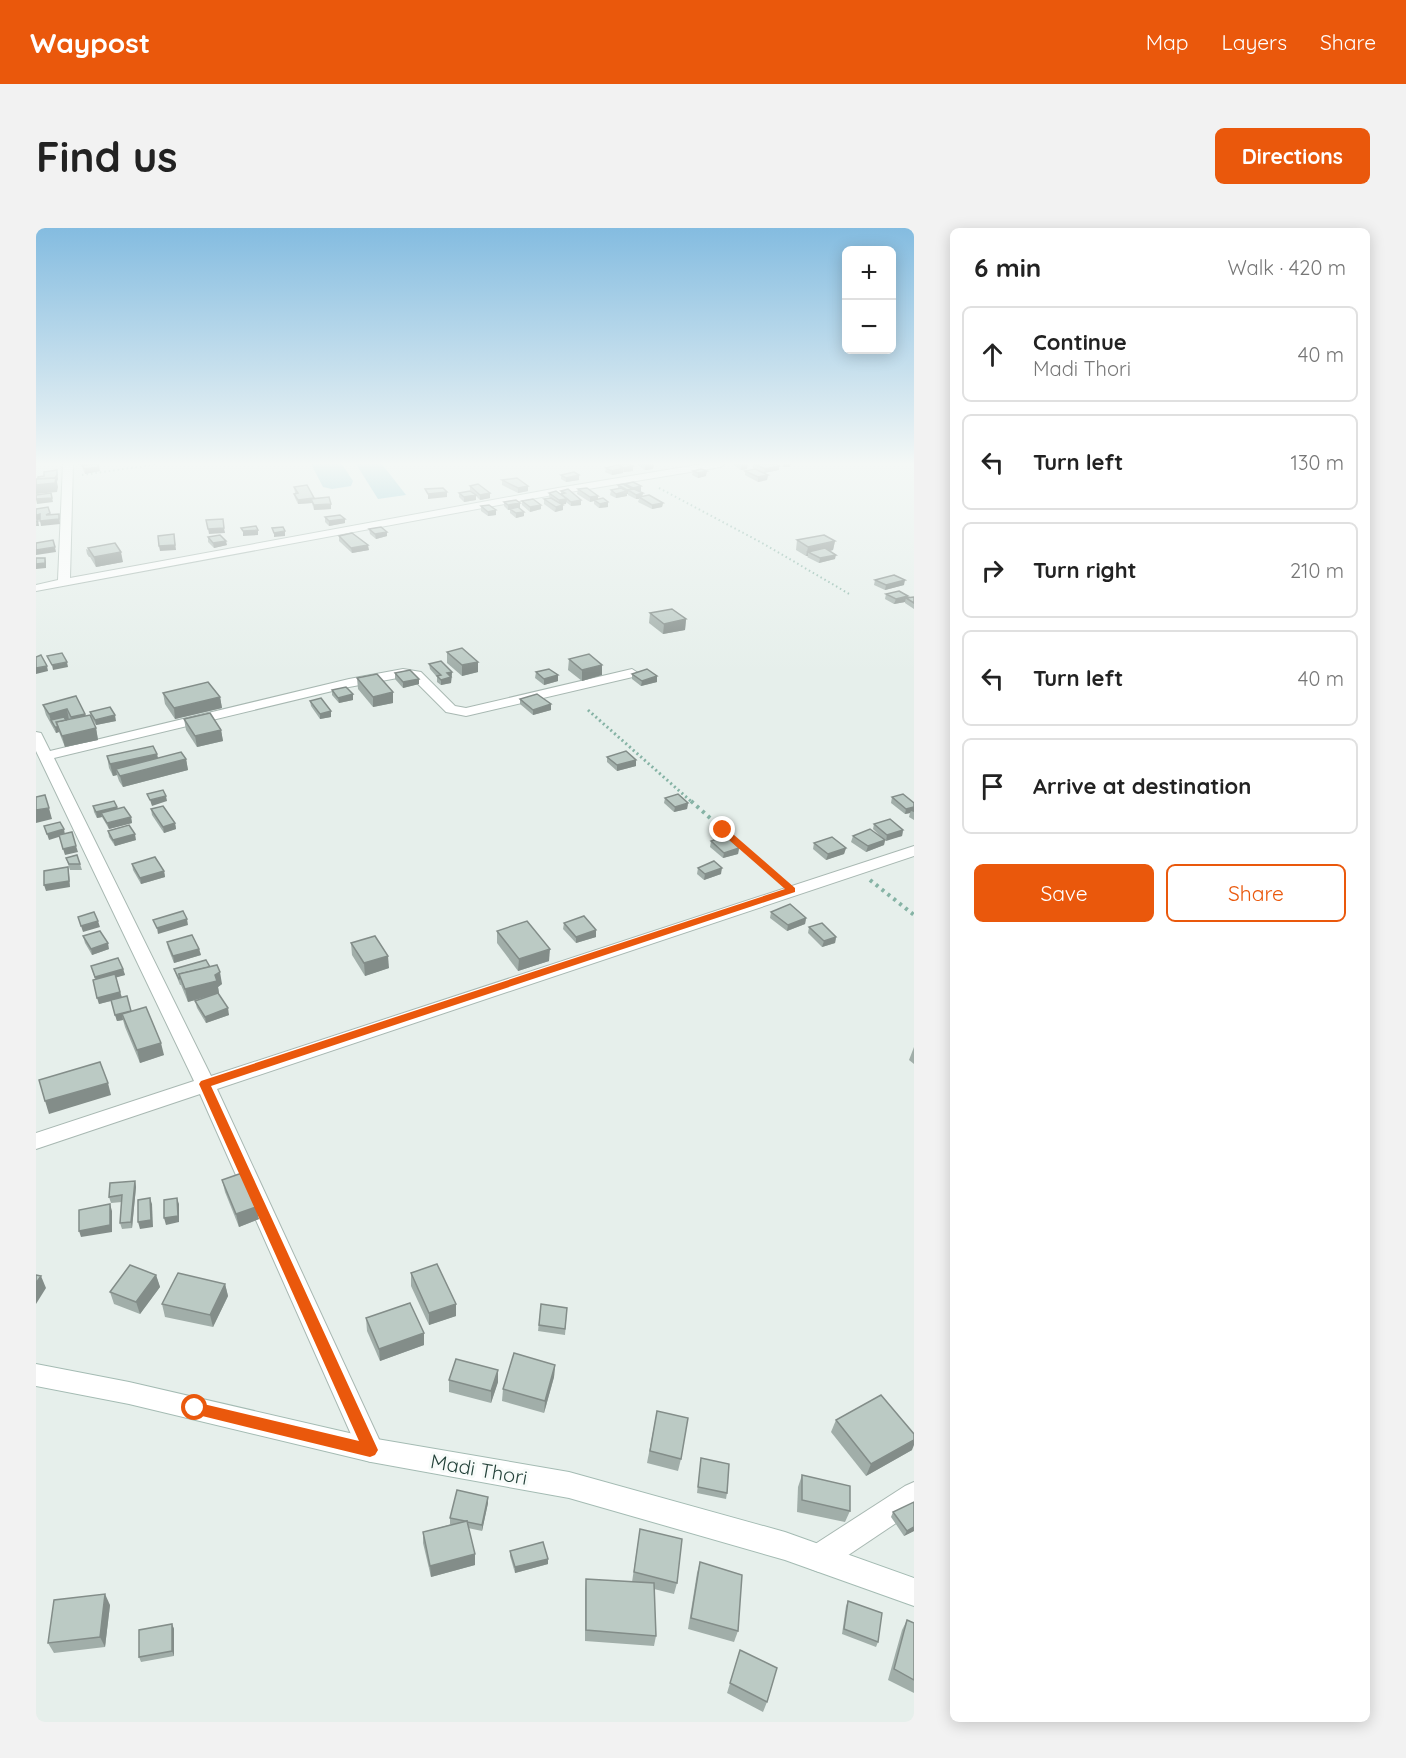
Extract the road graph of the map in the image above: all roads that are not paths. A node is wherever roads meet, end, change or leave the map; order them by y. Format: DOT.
graph roads {
  1 [pos="66,534"];
  2 [pos="329,534"];
  3 [pos="64,582"];
  4 [pos="36,588"];
  5 [pos="632,673"];
  6 [pos="36,736"];
  7 [pos="46,756"];
  8 [pos="914,851"];
  9 [pos="205,1084"];
  10 [pos="36,1141"];
  11 [pos="36,1375"];
  12 [pos="370,1450"];
  13 [pos="914,1496"];
  14 [pos="819,1558"];
  15 [pos="914,1592"];
  1 -- 3 [label="street"];
  2 -- 3 [label="street"];
  3 -- 4 [label="street"];
  5 -- 7 [label="street"];
  6 -- 7 [label="street"];
  7 -- 9 [label="street"];
  8 -- 9 [label="street"];
  9 -- 10 [label="street"];
  9 -- 12 [label="street"];
  11 -- 12 [label="street, Madi Thori"];
  12 -- 14 [label="street, Madi Thori"];
  13 -- 14 [label="street"];
  14 -- 15 [label="street, Madi Thori"];
}
